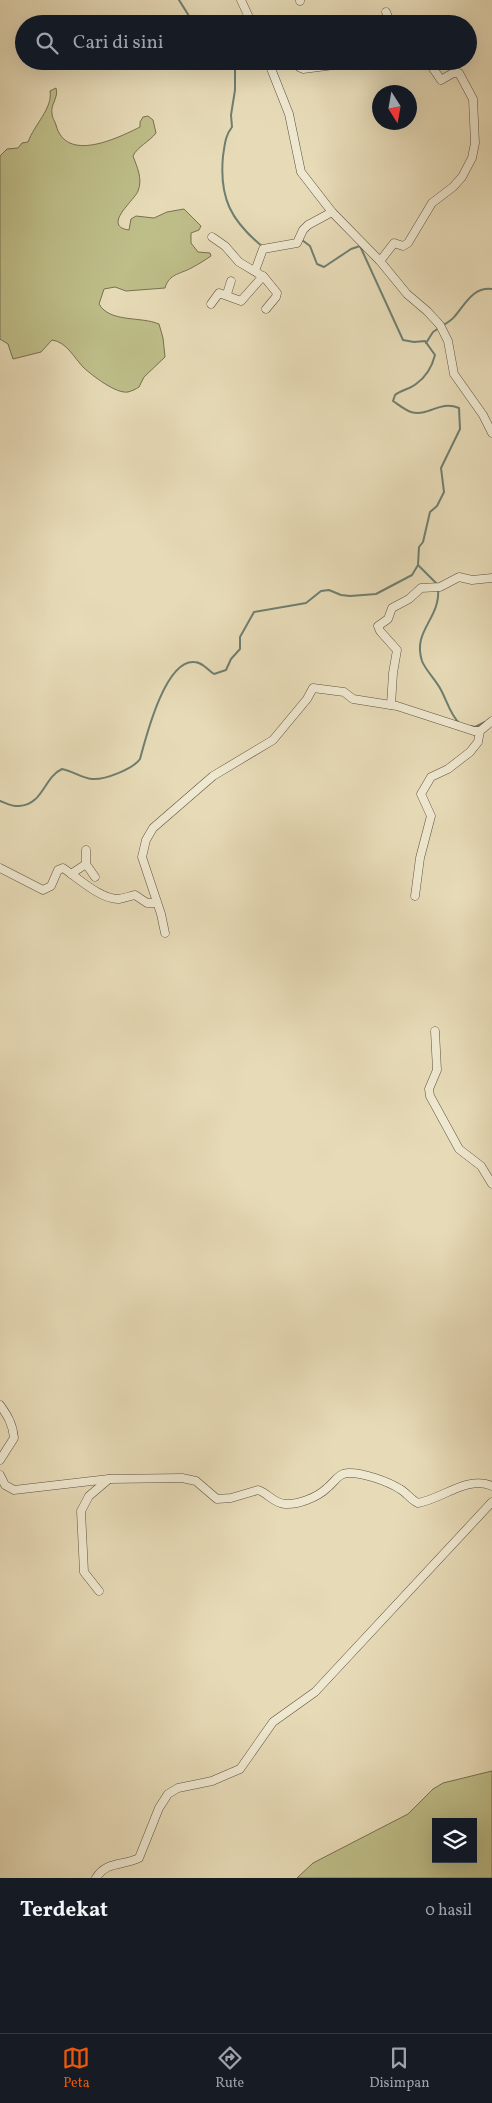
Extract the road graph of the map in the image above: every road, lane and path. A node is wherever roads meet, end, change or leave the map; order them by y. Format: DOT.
graph roads {
  1 [pos="241,0"];
  2 [pos="386,12"];
  3 [pos="248,15"];
  4 [pos="388,15"];
  5 [pos="272,70"];
  6 [pos="434,70"];
  7 [pos="332,212"];
  8 [pos="212,237"];
  9 [pos="380,261"];
  10 [pos="255,271"];
  11 [pos="263,276"];
  12 [pos="231,281"];
  13 [pos="227,294"];
  14 [pos="211,304"];
  15 [pos="266,309"];
  16 [pos="492,433"];
  17 [pos="492,578"];
  18 [pos="391,705"];
  19 [pos="492,721"];
  20 [pos="480,731"];
  21 [pos="86,850"];
  22 [pos="86,864"];
  23 [pos="0,868"];
  24 [pos="72,874"];
  25 [pos="95,877"];
  26 [pos="415,896"];
  27 [pos="158,903"];
  28 [pos="165,934"];
  29 [pos="435,1031"];
  30 [pos="492,1184"];
  31 [pos="0,1405"];
  32 [pos="0,1460"];
  33 [pos="0,1475"];
  34 [pos="109,1479"];
  35 [pos="492,1486"];
  36 [pos="492,1502"];
  37 [pos="100,1591"];
  38 [pos="96,1878"];
  1 -- 3 [label="street"];
  2 -- 4 [label="street"];
  5 -- 7 [label="street"];
  6 -- 9 [label="street"];
  7 -- 9 [label="street"];
  7 -- 10 [label="street"];
  8 -- 10 [label="street"];
  9 -- 16 [label="street"];
  10 -- 11 [label="street"];
  11 -- 13 [label="street"];
  11 -- 15 [label="street"];
  12 -- 13 [label="street"];
  13 -- 14 [label="street"];
  17 -- 18 [label="street"];
  18 -- 20 [label="street"];
  18 -- 27 [label="street"];
  19 -- 20 [label="street"];
  20 -- 26 [label="street"];
  21 -- 22 [label="street"];
  22 -- 24 [label="street"];
  22 -- 25 [label="street"];
  23 -- 24 [label="street"];
  24 -- 27 [label="street"];
  27 -- 28 [label="street"];
  29 -- 30 [label="street"];
  31 -- 32 [label="street"];
  33 -- 34 [label="street"];
  34 -- 35 [label="street"];
  34 -- 37 [label="street"];
  36 -- 38 [label="street"];
}
